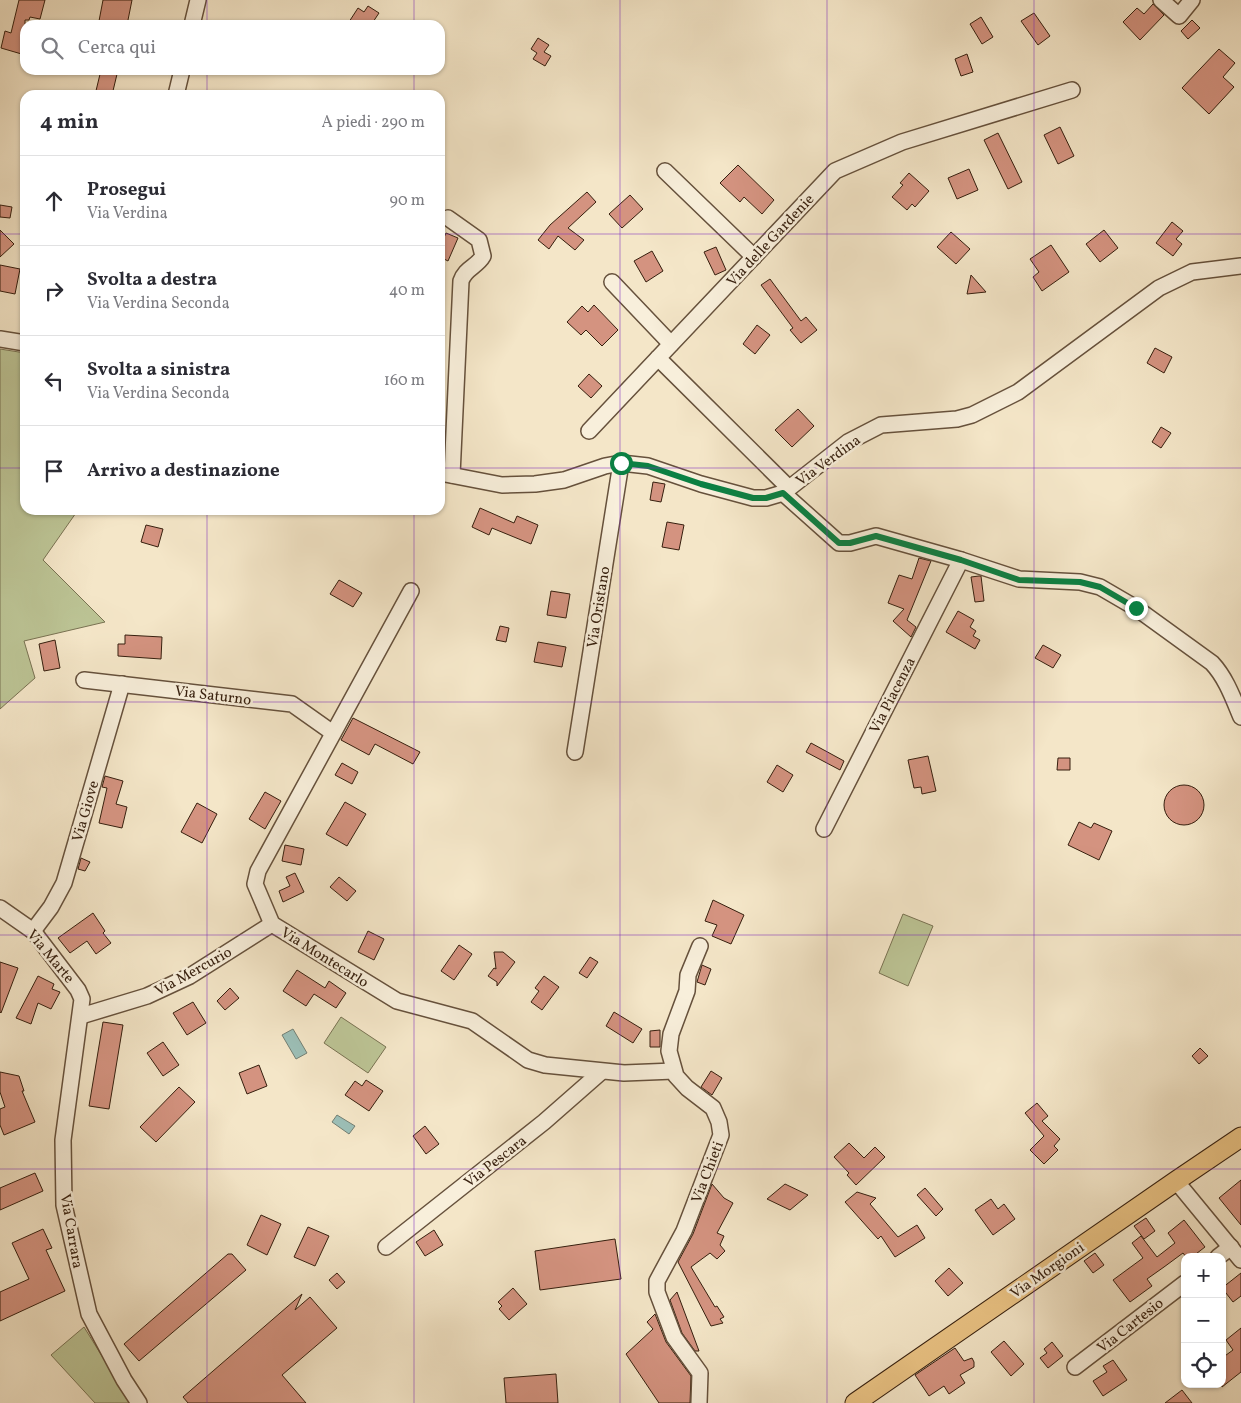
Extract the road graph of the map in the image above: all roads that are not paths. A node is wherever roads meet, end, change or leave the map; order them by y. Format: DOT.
graph roads {
  1 [pos="198,0"];
  2 [pos="1161,0"];
  3 [pos="1192,0"];
  4 [pos="193,20"];
  5 [pos="181,75"];
  6 [pos="177,90"];
  7 [pos="1072,90"];
  8 [pos="665,171"];
  9 [pos="448,218"];
  10 [pos="754,257"];
  11 [pos="1241,266"];
  12 [pos="612,282"];
  13 [pos="0,339"];
  14 [pos="20,342"];
  15 [pos="671,344"];
  16 [pos="658,358"];
  17 [pos="589,431"];
  18 [pos="621,463"];
  19 [pos="446,474"];
  20 [pos="786,490"];
  21 [pos="961,560"];
  22 [pos="411,591"];
  23 [pos="84,680"];
  24 [pos="122,684"];
  25 [pos="1241,717"];
  26 [pos="334,732"];
  27 [pos="575,752"];
  28 [pos="824,829"];
  29 [pos="0,908"];
  30 [pos="272,924"];
  31 [pos="33,931"];
  32 [pos="700,946"];
  33 [pos="81,1016"];
  34 [pos="674,1071"];
  35 [pos="601,1072"];
  36 [pos="1241,1137"];
  37 [pos="1176,1180"];
  38 [pos="386,1246"];
  39 [pos="1231,1247"];
  40 [pos="1223,1253"];
  41 [pos="1241,1260"];
  42 [pos="1181,1286"];
  43 [pos="1075,1367"];
  44 [pos="139,1403"];
  45 [pos="699,1403"];
  46 [pos="854,1403"];
  1 -- 4 [label="street"];
  2 -- 3 [label="street"];
  5 -- 6 [label="street"];
  7 -- 10 [label="street, Via delle Gardenie"];
  8 -- 10 [label="street"];
  9 -- 19 [label="street"];
  10 -- 15 [label="street, Via delle Gardenie"];
  11 -- 20 [label="street, Via Verdina"];
  12 -- 15 [label="street"];
  13 -- 14 [label="street"];
  15 -- 16 [label="street, Via delle Gardenie"];
  16 -- 17 [label="street, Via delle Gardenie"];
  16 -- 20 [label="street"];
  18 -- 19 [label="street, Via Verdina"];
  18 -- 20 [label="street, Via Verdina"];
  18 -- 27 [label="street, Via Oristano"];
  20 -- 21 [label="street"];
  21 -- 25 [label="street"];
  21 -- 28 [label="street, Via Piacenza"];
  22 -- 26 [label="street, Via Montecarlo"];
  23 -- 24 [label="street, Via Saturno"];
  24 -- 26 [label="street, Via Saturno"];
  24 -- 31 [label="street, Via Giove"];
  26 -- 30 [label="street, Via Montecarlo"];
  29 -- 31 [label="street, Via Marte"];
  30 -- 33 [label="street, Via Mercurio"];
  30 -- 35 [label="street, Via Montecarlo"];
  31 -- 33 [label="street, Via Marte"];
  32 -- 34 [label="street, Via Chieti"];
  33 -- 44 [label="street, Via Carrara"];
  34 -- 35 [label="street, Via Montecarlo"];
  34 -- 45 [label="street, Via Chieti"];
  35 -- 38 [label="street, Via Pescara"];
  36 -- 37 [label="main road, Via Morgioni"];
  37 -- 39 [label="street"];
  37 -- 46 [label="main road, Via Morgioni"];
  39 -- 40 [label="street"];
  39 -- 41 [label="street"];
  42 -- 43 [label="street, Via Cartesio"];
}
